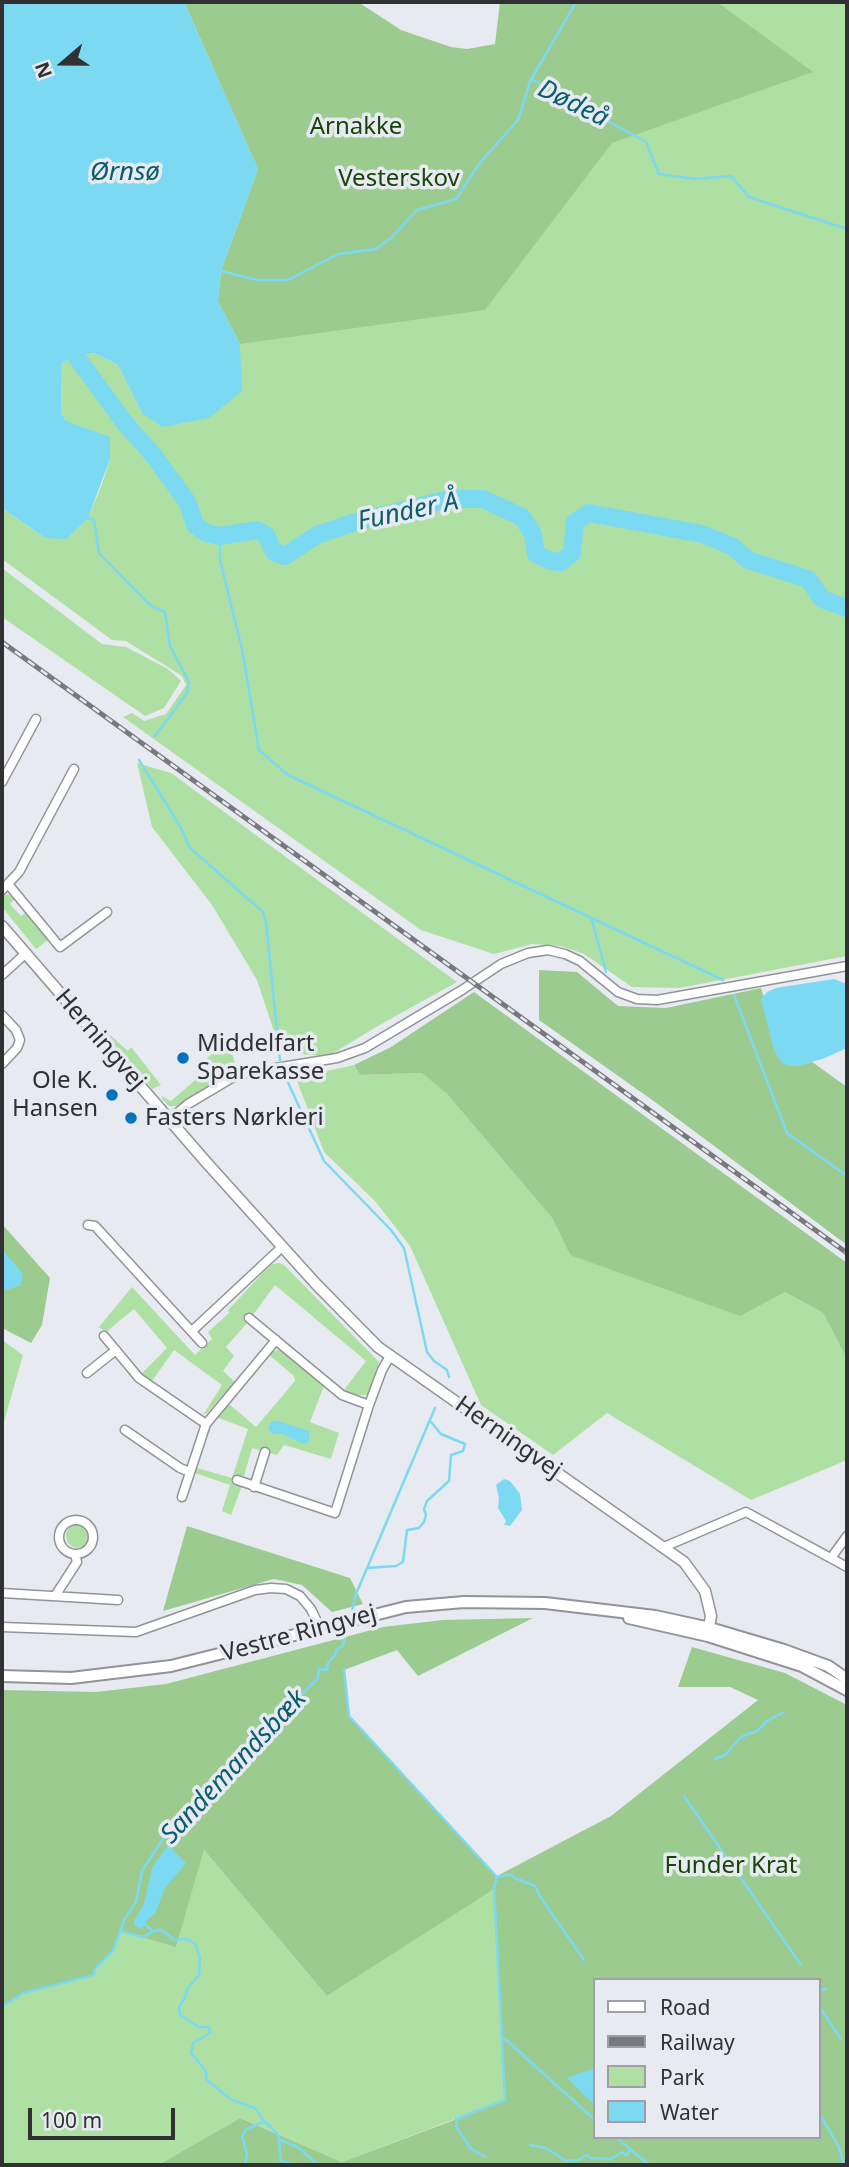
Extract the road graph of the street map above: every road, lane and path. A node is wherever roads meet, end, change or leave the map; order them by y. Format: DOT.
graph roads {
  1 [pos="36,719"];
  2 [pos="74,769"];
  3 [pos="2,782"];
  4 [pos="5,887"];
  5 [pos="107,912"];
  6 [pos="2,926"];
  7 [pos="25,954"];
  8 [pos="847,966"];
  9 [pos="2,975"];
  10 [pos="2,1016"];
  11 [pos="2,1064"];
  12 [pos="169,1120"];
  13 [pos="88,1225"];
  14 [pos="282,1247"];
  15 [pos="249,1318"];
  16 [pos="192,1331"];
  17 [pos="104,1336"];
  18 [pos="276,1340"];
  19 [pos="201,1343"];
  20 [pos="116,1350"];
  21 [pos="390,1356"];
  22 [pos="87,1373"];
  23 [pos="369,1405"];
  24 [pos="206,1424"];
  25 [pos="125,1430"];
  26 [pos="265,1452"];
  27 [pos="190,1472"];
  28 [pos="237,1480"];
  29 [pos="254,1487"];
  30 [pos="182,1497"];
  31 [pos="847,1536"];
  32 [pos="664,1547"];
  33 [pos="75,1554"];
  34 [pos="831,1558"];
  35 [pos="847,1567"];
  36 [pos="2,1593"];
  37 [pos="55,1596"];
  38 [pos="118,1600"];
  39 [pos="2,1626"];
  40 [pos="320,1628"];
  41 [pos="709,1632"];
  42 [pos="2,1676"];
  43 [pos="847,1679"];
  44 [pos="847,1690"];
  1 -- 3 [label="street"];
  2 -- 4 [label="street"];
  4 -- 5 [label="street"];
  6 -- 7 [label="street, Herningvej"];
  7 -- 9 [label="street"];
  7 -- 12 [label="street, Herningvej"];
  8 -- 12 [label="street"];
  10 -- 11 [label="street"];
  12 -- 14 [label="street, Herningvej"];
  13 -- 16 [label="street"];
  14 -- 16 [label="street"];
  14 -- 21 [label="street, Herningvej"];
  15 -- 18 [label="street"];
  16 -- 19 [label="street"];
  17 -- 20 [label="street"];
  18 -- 23 [label="street"];
  18 -- 24 [label="street"];
  20 -- 22 [label="street"];
  20 -- 24 [label="street"];
  21 -- 23 [label="street"];
  21 -- 32 [label="street, Herningvej"];
  23 -- 29 [label="street"];
  24 -- 27 [label="street"];
  25 -- 27 [label="street"];
  26 -- 29 [label="street"];
  27 -- 30 [label="street"];
  28 -- 29 [label="street"];
  31 -- 34 [label="street"];
  32 -- 34 [label="street"];
  32 -- 41 [label="street, Herningvej"];
  33 -- 33 [label="street"];
  33 -- 37 [label="street"];
  34 -- 35 [label="street"];
  36 -- 37 [label="street"];
  37 -- 38 [label="street"];
  39 -- 40 [label="street"];
  40 -- 41 [label="main road, Vestre Ringvej"];
  40 -- 42 [label="main road, Vestre Ringvej"];
  41 -- 43 [label="main road"];
  41 -- 44 [label="main road"];
}
